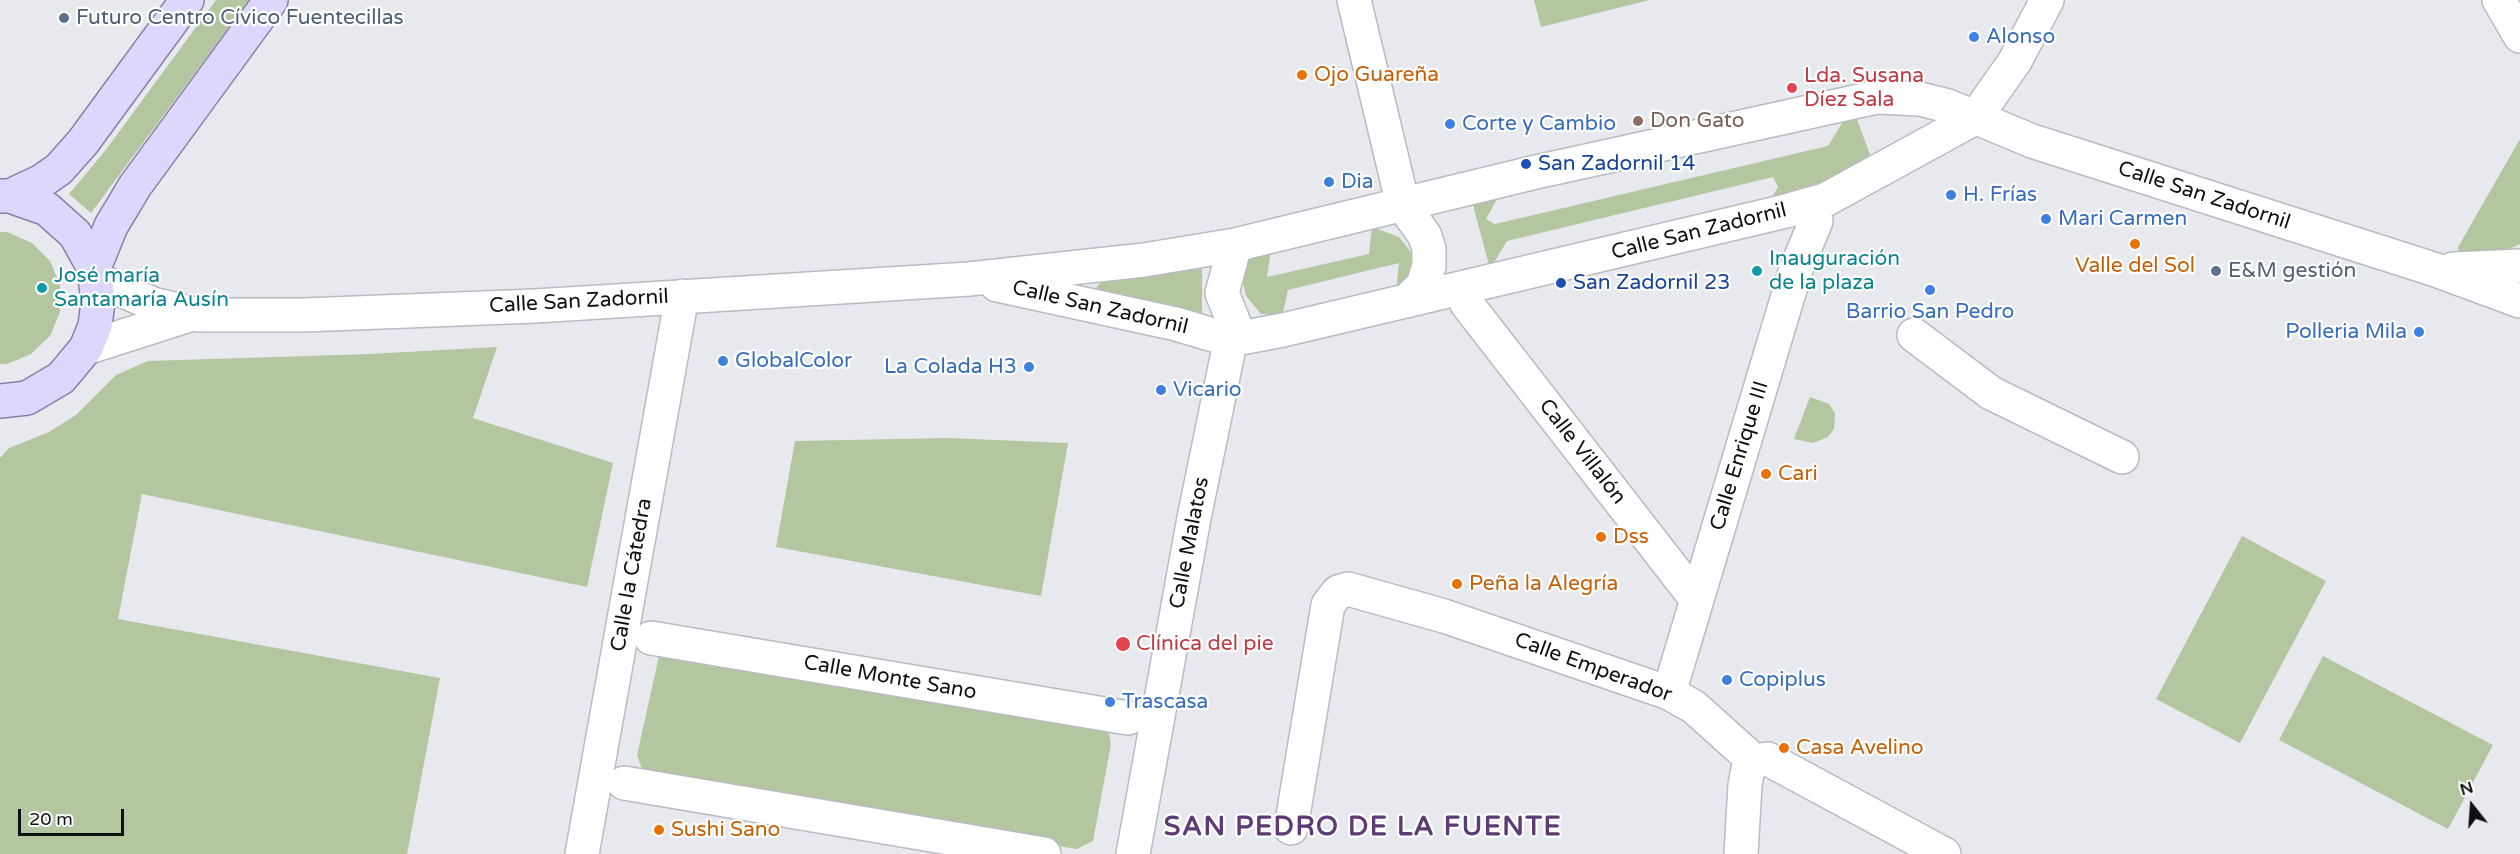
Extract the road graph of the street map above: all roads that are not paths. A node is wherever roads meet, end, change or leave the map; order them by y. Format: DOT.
graph roads {
  1 [pos="187,0"];
  2 [pos="271,0"];
  3 [pos="1354,0"];
  4 [pos="2047,0"];
  5 [pos="2499,0"];
  6 [pos="2520,36"];
  7 [pos="1975,118"];
  8 [pos="5,196"];
  9 [pos="1404,205"];
  10 [pos="1816,221"];
  11 [pos="1235,245"];
  12 [pos="2520,266"];
  13 [pos="2433,269"];
  14 [pos="95,274"];
  15 [pos="969,279"];
  16 [pos="682,296"];
  17 [pos="1407,301"];
  18 [pos="2520,301"];
  19 [pos="1467,304"];
  20 [pos="189,315"];
  21 [pos="1914,335"];
  22 [pos="1230,340"];
  23 [pos="86,348"];
  24 [pos="14,399"];
  25 [pos="0,417"];
  26 [pos="2122,457"];
  27 [pos="1697,600"];
  28 [pos="651,638"];
  29 [pos="1669,693"];
  30 [pos="1128,718"];
  31 [pos="1754,761"];
  32 [pos="624,783"];
  33 [pos="1291,828"];
  34 [pos="582,854"];
  35 [pos="1044,854"];
  36 [pos="1133,854"];
  37 [pos="1741,854"];
  38 [pos="1944,854"];
  1 -- 8 [label="main road"];
  2 -- 14 [label="main road"];
  3 -- 9 [label="street"];
  4 -- 7 [label="street"];
  5 -- 6 [label="street"];
  7 -- 9 [label="street, Calle San Zadornil"];
  7 -- 13 [label="street, Calle San Zadornil"];
  7 -- 17 [label="street, Calle San Zadornil"];
  8 -- 14 [label="main road"];
  9 -- 11 [label="street, Calle San Zadornil"];
  9 -- 17 [label="street"];
  10 -- 27 [label="street, Calle Enrique III"];
  11 -- 15 [label="street, Calle San Zadornil"];
  11 -- 22 [label="street"];
  12 -- 13 [label="street, Calle San Zadornil"];
  13 -- 18 [label="street, Calle San Zadornil"];
  14 -- 20 [label="street, Calle San Zadornil"];
  14 -- 23 [label="main road"];
  15 -- 16 [label="street, Calle San Zadornil"];
  15 -- 22 [label="street, Calle San Zadornil"];
  16 -- 20 [label="street, Calle San Zadornil"];
  16 -- 34 [label="street, Calle la Cátedra"];
  17 -- 22 [label="street, Calle San Zadornil"];
  19 -- 27 [label="street, Calle Villalón"];
  20 -- 23 [label="street, Calle San Zadornil"];
  21 -- 26 [label="street"];
  22 -- 36 [label="street, Calle Malatos"];
  23 -- 24 [label="main road"];
  24 -- 25 [label="main road"];
  27 -- 29 [label="street, Calle Enrique III"];
  28 -- 30 [label="street, Calle Monte Sano"];
  29 -- 31 [label="street, Calle Emperador"];
  29 -- 33 [label="street, Calle Emperador"];
  31 -- 37 [label="street"];
  31 -- 38 [label="street"];
  32 -- 35 [label="street"];
}
